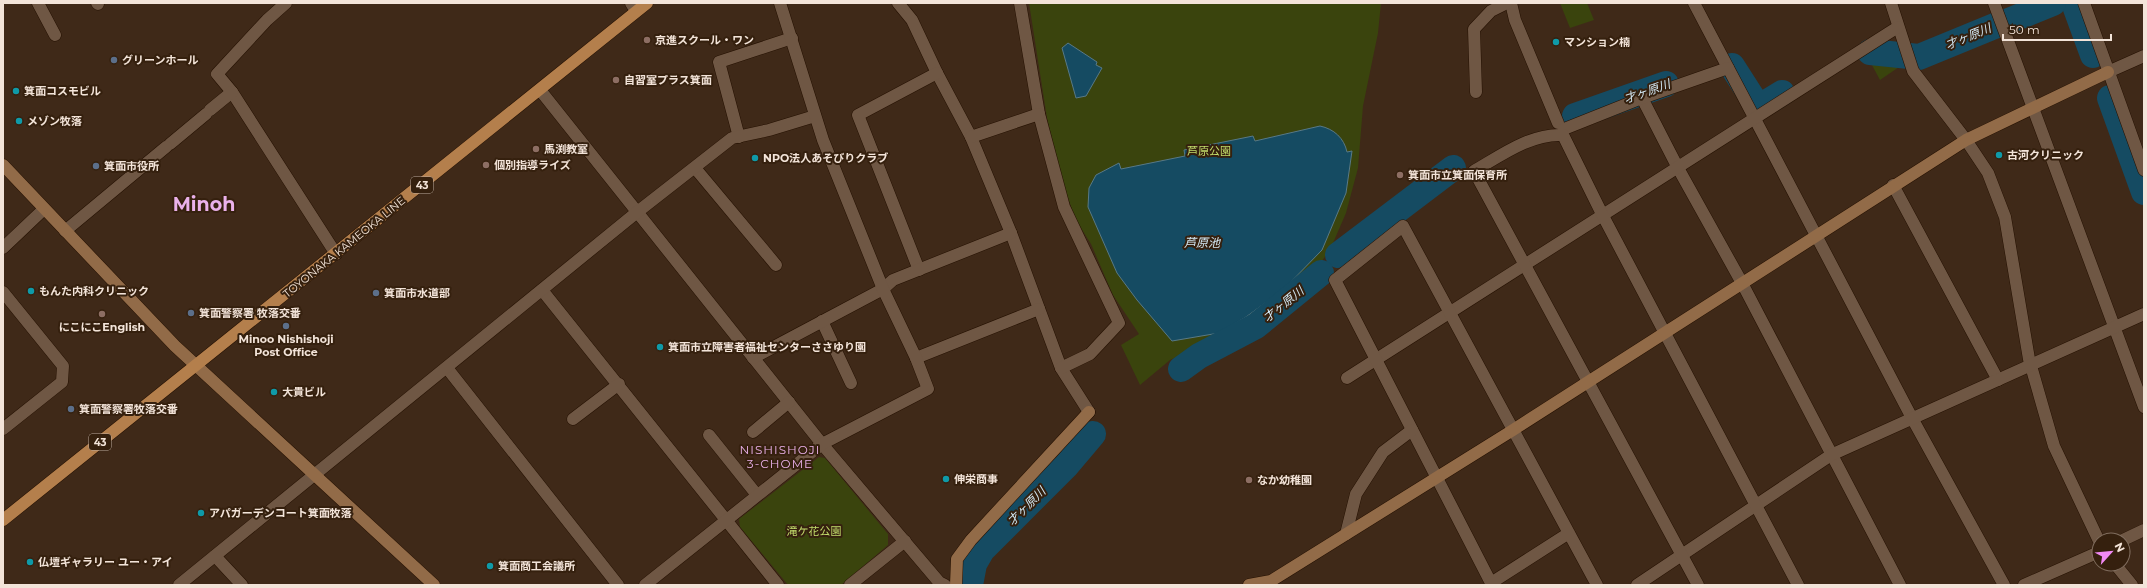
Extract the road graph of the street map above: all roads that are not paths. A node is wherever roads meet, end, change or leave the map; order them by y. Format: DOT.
graph roads {
  1 [pos="38,3"];
  2 [pos="286,3"];
  3 [pos="647,3"];
  4 [pos="780,3"];
  5 [pos="898,3"];
  6 [pos="1020,3"];
  7 [pos="1507,3"];
  8 [pos="1511,3"];
  9 [pos="1694,3"];
  10 [pos="1891,3"];
  11 [pos="1994,3"];
  12 [pos="2089,4"];
  13 [pos="634,7"];
  14 [pos="1898,27"];
  15 [pos="54,35"];
  16 [pos="792,38"];
  17 [pos="2144,56"];
  18 [pos="1728,68"];
  19 [pos="2108,72"];
  20 [pos="937,73"];
  21 [pos="540,90"];
  22 [pos="232,92"];
  23 [pos="1476,92"];
  24 [pos="1642,98"];
  25 [pos="2033,108"];
  26 [pos="1039,114"];
  27 [pos="815,116"];
  28 [pos="1754,118"];
  29 [pos="971,136"];
  30 [pos="739,137"];
  31 [pos="1966,140"];
  32 [pos="3,165"];
  33 [pos="695,168"];
  34 [pos="1678,168"];
  35 [pos="2144,170"];
  36 [pos="1893,185"];
  37 [pos="44,209"];
  38 [pos="636,213"];
  39 [pos="1602,214"];
  40 [pos="65,231"];
  41 [pos="1011,233"];
  42 [pos="1817,234"];
  43 [pos="3,248"];
  44 [pos="336,254"];
  45 [pos="776,265"];
  46 [pos="1524,265"];
  47 [pos="919,270"];
  48 [pos="1742,283"];
  49 [pos="883,289"];
  50 [pos="542,290"];
  51 [pos="3,292"];
  52 [pos="1039,309"];
  53 [pos="1449,312"];
  54 [pos="2144,314"];
  55 [pos="822,321"];
  56 [pos="2115,327"];
  57 [pos="1666,332"];
  58 [pos="753,358"];
  59 [pos="916,358"];
  60 [pos="1376,358"];
  61 [pos="197,365"];
  62 [pos="2031,365"];
  63 [pos="447,368"];
  64 [pos="1060,368"];
  65 [pos="1347,378"];
  66 [pos="1998,380"];
  67 [pos="1589,381"];
  68 [pos="851,383"];
  69 [pos="619,384"];
  70 [pos="789,402"];
  71 [pos="2144,407"];
  72 [pos="1912,418"];
  73 [pos="573,419"];
  74 [pos="3,429"];
  75 [pos="1412,430"];
  76 [pos="1513,430"];
  77 [pos="753,432"];
  78 [pos="709,436"];
  79 [pos="822,444"];
  80 [pos="1830,455"];
  81 [pos="314,474"];
  82 [pos="1436,477"];
  83 [pos="757,495"];
  84 [pos="1756,506"];
  85 [pos="3,520"];
  86 [pos="725,520"];
  87 [pos="2144,530"];
  88 [pos="2095,532"];
  89 [pos="1346,534"];
  90 [pos="1569,534"];
  91 [pos="2131,536"];
  92 [pos="906,541"];
  93 [pos="215,556"];
  94 [pos="1682,556"];
  95 [pos="2091,556"];
  96 [pos="2121,572"];
  97 [pos="1273,583"];
  98 [pos="179,585"];
  99 [pos="242,585"];
  100 [pos="434,585"];
  101 [pos="618,585"];
  102 [pos="645,585"];
  103 [pos="778,585"];
  104 [pos="850,585"];
  105 [pos="945,585"];
  106 [pos="956,585"];
  107 [pos="1249,585"];
  108 [pos="1597,585"];
  109 [pos="1637,585"];
  110 [pos="1698,585"];
  111 [pos="1798,585"];
  112 [pos="1900,585"];
  113 [pos="2004,585"];
  114 [pos="2024,585"];
  115 [pos="2132,585"];
  1 -- 15 [label="street"];
  2 -- 22 [label="street"];
  3 -- 13 [label="main road, TOYONAKA KAMEOKA LINE / 43"];
  4 -- 16 [label="street"];
  5 -- 20 [label="street"];
  6 -- 26 [label="street"];
  7 -- 23 [label="street"];
  8 -- 24 [label="street"];
  9 -- 18 [label="street"];
  10 -- 14 [label="street"];
  11 -- 25 [label="street"];
  12 -- 19 [label="street"];
  13 -- 21 [label="main road, TOYONAKA KAMEOKA LINE / 43"];
  14 -- 28 [label="street"];
  14 -- 31 [label="street"];
  16 -- 27 [label="street"];
  16 -- 30 [label="street"];
  17 -- 19 [label="street"];
  18 -- 24 [label="street"];
  18 -- 28 [label="street"];
  19 -- 25 [label="street"];
  19 -- 35 [label="street"];
  20 -- 29 [label="street"];
  20 -- 47 [label="street"];
  21 -- 38 [label="street"];
  21 -- 44 [label="main road, TOYONAKA KAMEOKA LINE / 43"];
  22 -- 40 [label="street"];
  22 -- 44 [label="street"];
  24 -- 34 [label="street"];
  25 -- 31 [label="street"];
  25 -- 56 [label="street"];
  26 -- 29 [label="street"];
  26 -- 64 [label="street"];
  27 -- 30 [label="street"];
  27 -- 49 [label="street"];
  28 -- 34 [label="street"];
  28 -- 42 [label="street"];
  29 -- 41 [label="street"];
  30 -- 33 [label="street"];
  31 -- 36 [label="street"];
  31 -- 62 [label="street"];
  32 -- 37 [label="street"];
  33 -- 38 [label="street"];
  33 -- 45 [label="street"];
  34 -- 39 [label="street"];
  34 -- 48 [label="street"];
  36 -- 42 [label="street"];
  36 -- 66 [label="street"];
  37 -- 40 [label="street"];
  37 -- 43 [label="street"];
  38 -- 50 [label="street"];
  38 -- 58 [label="street"];
  39 -- 46 [label="street"];
  39 -- 46 [label="street"];
  39 -- 57 [label="street"];
  40 -- 61 [label="street"];
  41 -- 47 [label="street"];
  41 -- 52 [label="street"];
  42 -- 48 [label="street"];
  42 -- 72 [label="street"];
  44 -- 61 [label="main road, TOYONAKA KAMEOKA LINE / 43"];
  46 -- 53 [label="street"];
  46 -- 67 [label="street"];
  47 -- 49 [label="street"];
  48 -- 57 [label="street"];
  48 -- 80 [label="street"];
  49 -- 55 [label="street"];
  49 -- 59 [label="street"];
  50 -- 63 [label="street"];
  50 -- 69 [label="street"];
  51 -- 74 [label="street"];
  52 -- 59 [label="street"];
  52 -- 64 [label="street"];
  53 -- 60 [label="street"];
  53 -- 60 [label="street"];
  53 -- 76 [label="street"];
  54 -- 56 [label="street"];
  55 -- 58 [label="street"];
  55 -- 68 [label="street"];
  56 -- 62 [label="street"];
  56 -- 71 [label="street"];
  57 -- 67 [label="street"];
  57 -- 84 [label="street"];
  58 -- 70 [label="street"];
  59 -- 79 [label="street"];
  60 -- 65 [label="street"];
  60 -- 75 [label="street"];
  61 -- 81 [label="street"];
  61 -- 85 [label="main road, TOYONAKA KAMEOKA LINE / 43"];
  62 -- 66 [label="street"];
  62 -- 88 [label="street"];
  63 -- 81 [label="street"];
  63 -- 101 [label="street"];
  64 -- 106 [label="street"];
  66 -- 72 [label="street"];
  67 -- 76 [label="street"];
  67 -- 94 [label="street"];
  69 -- 73 [label="street"];
  69 -- 86 [label="street"];
  70 -- 77 [label="street"];
  70 -- 79 [label="street"];
  72 -- 80 [label="street"];
  72 -- 113 [label="street"];
  75 -- 82 [label="street"];
  75 -- 89 [label="street"];
  76 -- 82 [label="street"];
  76 -- 90 [label="street"];
  78 -- 83 [label="street"];
  79 -- 83 [label="street"];
  79 -- 92 [label="street"];
  80 -- 84 [label="street"];
  80 -- 112 [label="street"];
  81 -- 93 [label="street"];
  81 -- 100 [label="street"];
  82 -- 89 [label="street"];
  82 -- 90 [label="street"];
  83 -- 86 [label="street"];
  84 -- 94 [label="street"];
  84 -- 111 [label="street"];
  86 -- 102 [label="street"];
  86 -- 103 [label="street"];
  87 -- 91 [label="street"];
  89 -- 97 [label="street"];
  90 -- 108 [label="street"];
  92 -- 104 [label="street"];
  92 -- 105 [label="street"];
  93 -- 98 [label="street"];
  93 -- 99 [label="street"];
  94 -- 109 [label="street"];
  94 -- 110 [label="street"];
  95 -- 114 [label="street"];
  96 -- 115 [label="street"];
  97 -- 107 [label="street"];
}
